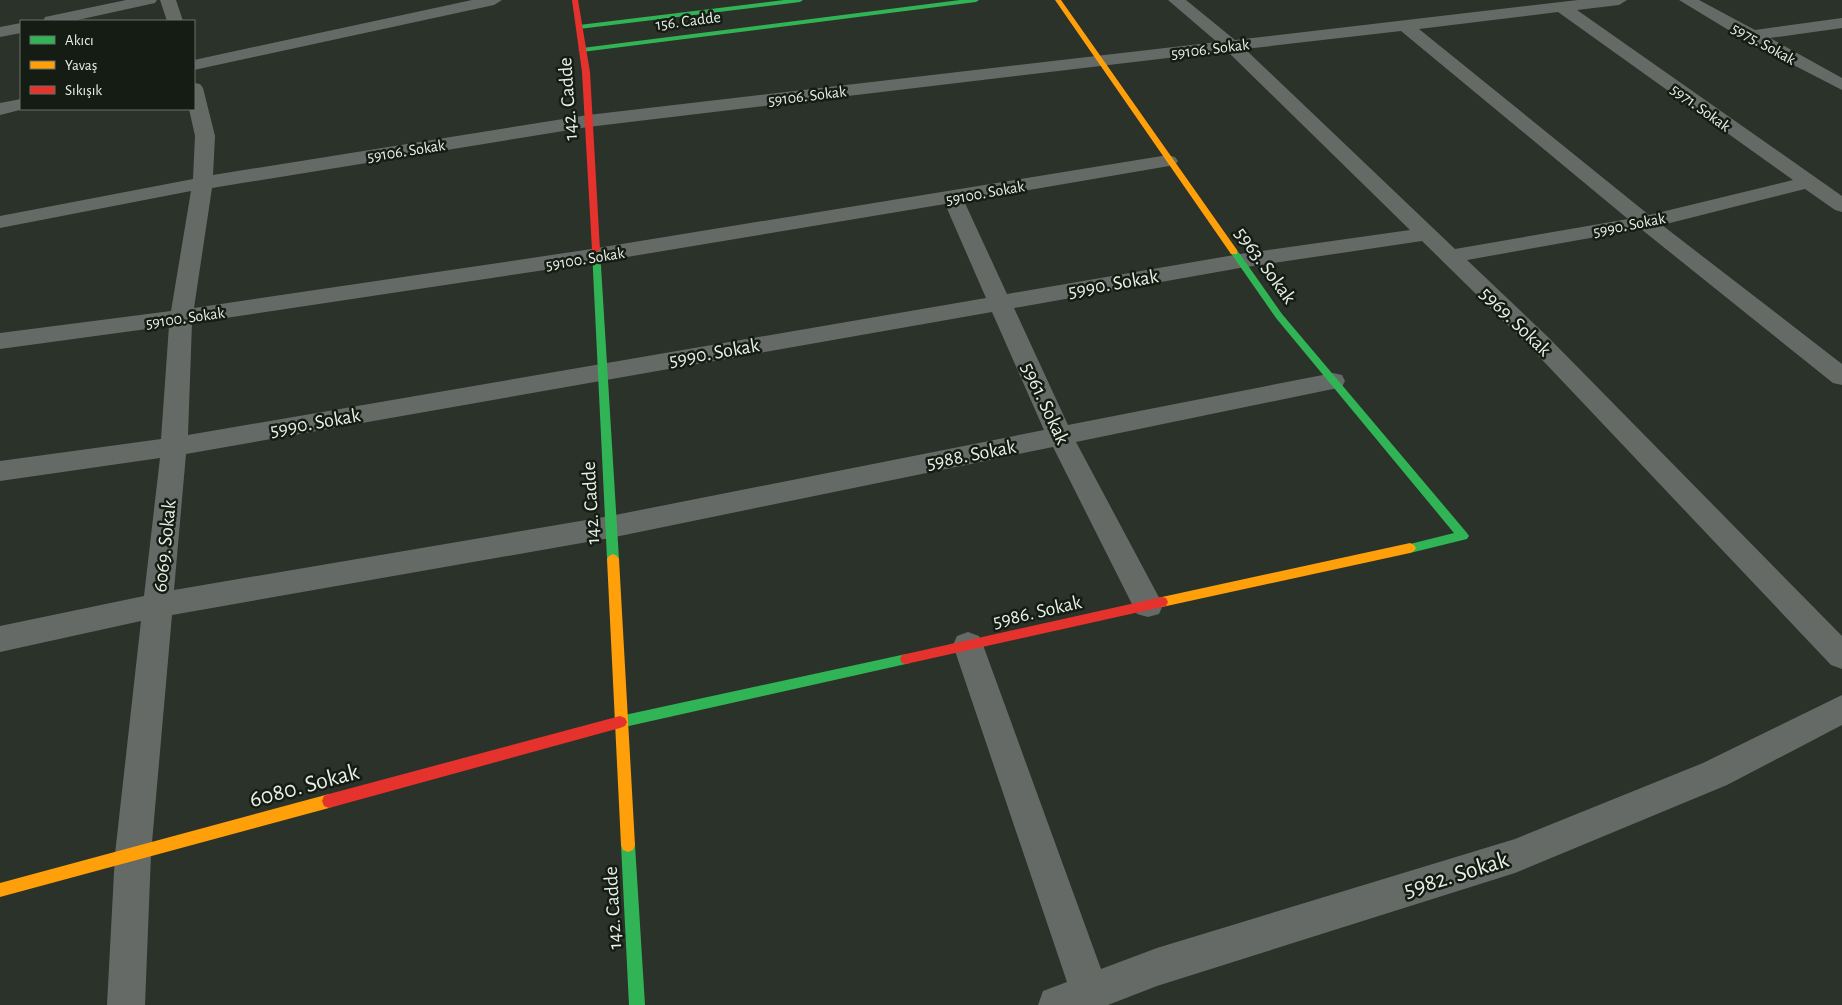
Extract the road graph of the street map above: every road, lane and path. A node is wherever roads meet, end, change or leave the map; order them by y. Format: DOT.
graph roads {
  1 [pos="150,0"];
  2 [pos="168,0"];
  3 [pos="494,0"];
  4 [pos="575,0"];
  5 [pos="800,0"];
  6 [pos="976,0"];
  7 [pos="1058,0"];
  8 [pos="1176,0"];
  9 [pos="1619,0"];
  10 [pos="1687,0"];
  11 [pos="1562,7"];
  12 [pos="56,20"];
  13 [pos="175,20"];
  14 [pos="1842,22"];
  15 [pos="1404,25"];
  16 [pos="579,27"];
  17 [pos="20,28"];
  18 [pos="0,32"];
  19 [pos="1751,36"];
  20 [pos="1232,46"];
  21 [pos="582,50"];
  22 [pos="1102,61"];
  23 [pos="195,66"];
  24 [pos="1842,85"];
  25 [pos="195,92"];
  26 [pos="20,104"];
  27 [pos="0,109"];
  28 [pos="588,121"];
  29 [pos="1168,161"];
  30 [pos="203,183"];
  31 [pos="1807,183"];
  32 [pos="952,197"];
  33 [pos="1842,206"];
  34 [pos="0,222"];
  35 [pos="1645,222"];
  36 [pos="1427,234"];
  37 [pos="1450,256"];
  38 [pos="595,257"];
  39 [pos="1240,261"];
  40 [pos="1000,302"];
  41 [pos="181,318"];
  42 [pos="0,341"];
  43 [pos="601,371"];
  44 [pos="1842,377"];
  45 [pos="1333,380"];
  46 [pos="1060,436"];
  47 [pos="174,447"];
  48 [pos="0,471"];
  49 [pos="610,527"];
  50 [pos="1463,536"];
  51 [pos="1148,605"];
  52 [pos="158,606"];
  53 [pos="0,639"];
  54 [pos="968,645"];
  55 [pos="1842,656"];
  56 [pos="1842,709"];
  57 [pos="620,722"];
  58 [pos="133,854"];
  59 [pos="0,890"];
  60 [pos="1090,992"];
  61 [pos="126,1005"];
  62 [pos="637,1005"];
  63 [pos="1057,1005"];
  1 -- 12 [label="street"];
  2 -- 13 [label="street"];
  3 -- 23 [label="street"];
  4 -- 16 [label="street, 142. Cadde"];
  5 -- 16 [label="street, 156. Cadde"];
  6 -- 21 [label="street, 156. Cadde"];
  7 -- 22 [label="street, 5963. Sokak"];
  8 -- 20 [label="street, 5969. Sokak"];
  9 -- 11 [label="street, 59106. Sokak"];
  10 -- 19 [label="street, 5975. Sokak"];
  11 -- 15 [label="street, 59106. Sokak"];
  11 -- 31 [label="street, 5971. Sokak"];
  14 -- 19 [label="street"];
  15 -- 20 [label="street, 59106. Sokak"];
  15 -- 35 [label="street"];
  16 -- 21 [label="street, 142. Cadde"];
  17 -- 18 [label="street"];
  19 -- 24 [label="street, 5975. Sokak"];
  20 -- 22 [label="street, 59106. Sokak"];
  20 -- 36 [label="street, 5969. Sokak"];
  21 -- 28 [label="street, 142. Cadde"];
  22 -- 28 [label="street, 59106. Sokak"];
  22 -- 29 [label="street, 5963. Sokak"];
  25 -- 30 [label="street, 6069. Sokak"];
  26 -- 27 [label="street"];
  28 -- 30 [label="street, 59106. Sokak"];
  28 -- 38 [label="street, 142. Cadde"];
  29 -- 32 [label="street, 59100. Sokak"];
  29 -- 39 [label="street, 5963. Sokak"];
  30 -- 34 [label="street, 59106. Sokak"];
  30 -- 41 [label="street, 6069. Sokak"];
  31 -- 33 [label="street, 5971. Sokak"];
  31 -- 35 [label="street, 5990. Sokak"];
  32 -- 38 [label="street, 59100. Sokak"];
  32 -- 40 [label="street, 5961. Sokak"];
  35 -- 37 [label="street, 5990. Sokak"];
  35 -- 44 [label="street"];
  36 -- 37 [label="street, 5969. Sokak"];
  36 -- 39 [label="street, 5990. Sokak"];
  37 -- 55 [label="street, 5969. Sokak"];
  38 -- 41 [label="street, 59100. Sokak"];
  38 -- 43 [label="street, 142. Cadde"];
  39 -- 40 [label="street, 5990. Sokak"];
  39 -- 45 [label="street, 5963. Sokak"];
  40 -- 43 [label="street, 5990. Sokak"];
  40 -- 46 [label="street, 5961. Sokak"];
  41 -- 42 [label="street, 59100. Sokak"];
  41 -- 47 [label="street, 6069. Sokak"];
  43 -- 47 [label="street, 5990. Sokak"];
  43 -- 49 [label="street, 142. Cadde"];
  45 -- 46 [label="street, 5988. Sokak"];
  45 -- 50 [label="street, 5963. Sokak"];
  46 -- 49 [label="street, 5988. Sokak"];
  46 -- 51 [label="street, 5961. Sokak"];
  47 -- 48 [label="street, 5990. Sokak"];
  47 -- 52 [label="street, 6069. Sokak"];
  49 -- 52 [label="street, 5988. Sokak"];
  49 -- 57 [label="street, 142. Cadde"];
  50 -- 51 [label="street, 5986. Sokak"];
  51 -- 54 [label="street, 5986. Sokak"];
  52 -- 53 [label="street, 5988. Sokak"];
  52 -- 58 [label="street, 6069. Sokak"];
  54 -- 57 [label="street, 5986. Sokak"];
  54 -- 60 [label="street"];
  56 -- 60 [label="street, 5982. Sokak"];
  57 -- 58 [label="street, 6080. Sokak"];
  57 -- 62 [label="street, 142. Cadde"];
  58 -- 59 [label="street, 6080. Sokak"];
  58 -- 61 [label="street, 6069. Sokak"];
  60 -- 63 [label="street, 5982. Sokak"];
}
